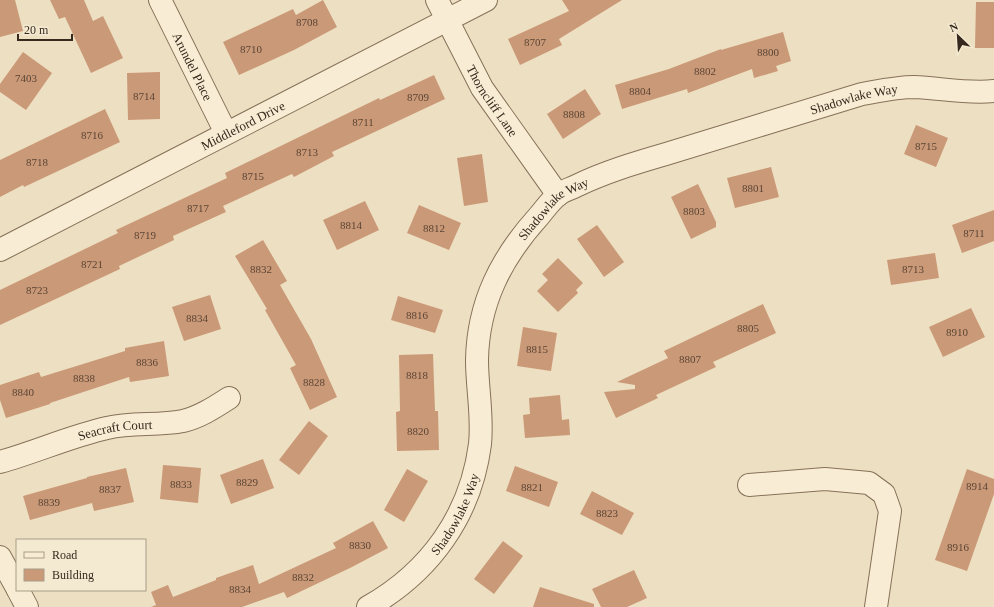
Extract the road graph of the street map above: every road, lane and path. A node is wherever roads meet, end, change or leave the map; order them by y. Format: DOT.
graph roads {
  1 [pos="160,0"];
  2 [pos="437,0"];
  3 [pos="486,0"];
  4 [pos="447,20"];
  5 [pos="994,91"];
  6 [pos="226,133"];
  7 [pos="558,195"];
  8 [pos="0,250"];
  9 [pos="229,398"];
  10 [pos="0,462"];
  11 [pos="749,485"];
  12 [pos="0,557"];
  13 [pos="16,585"];
  14 [pos="19,591"];
  15 [pos="27,607"];
  16 [pos="368,607"];
  17 [pos="876,607"];
  1 -- 6 [label="street, Arundel Place"];
  2 -- 4 [label="street, Thorncliff Lane"];
  3 -- 4 [label="street, Middleford Drive"];
  4 -- 6 [label="street, Middleford Drive"];
  4 -- 7 [label="street, Thorncliff Lane"];
  5 -- 7 [label="street, Shadowlake Way"];
  6 -- 8 [label="street, Middleford Drive"];
  7 -- 16 [label="street, Shadowlake Way"];
  9 -- 10 [label="street, Seacraft Court"];
  11 -- 17 [label="street"];
  12 -- 13 [label="street"];
  14 -- 15 [label="street"];
}
